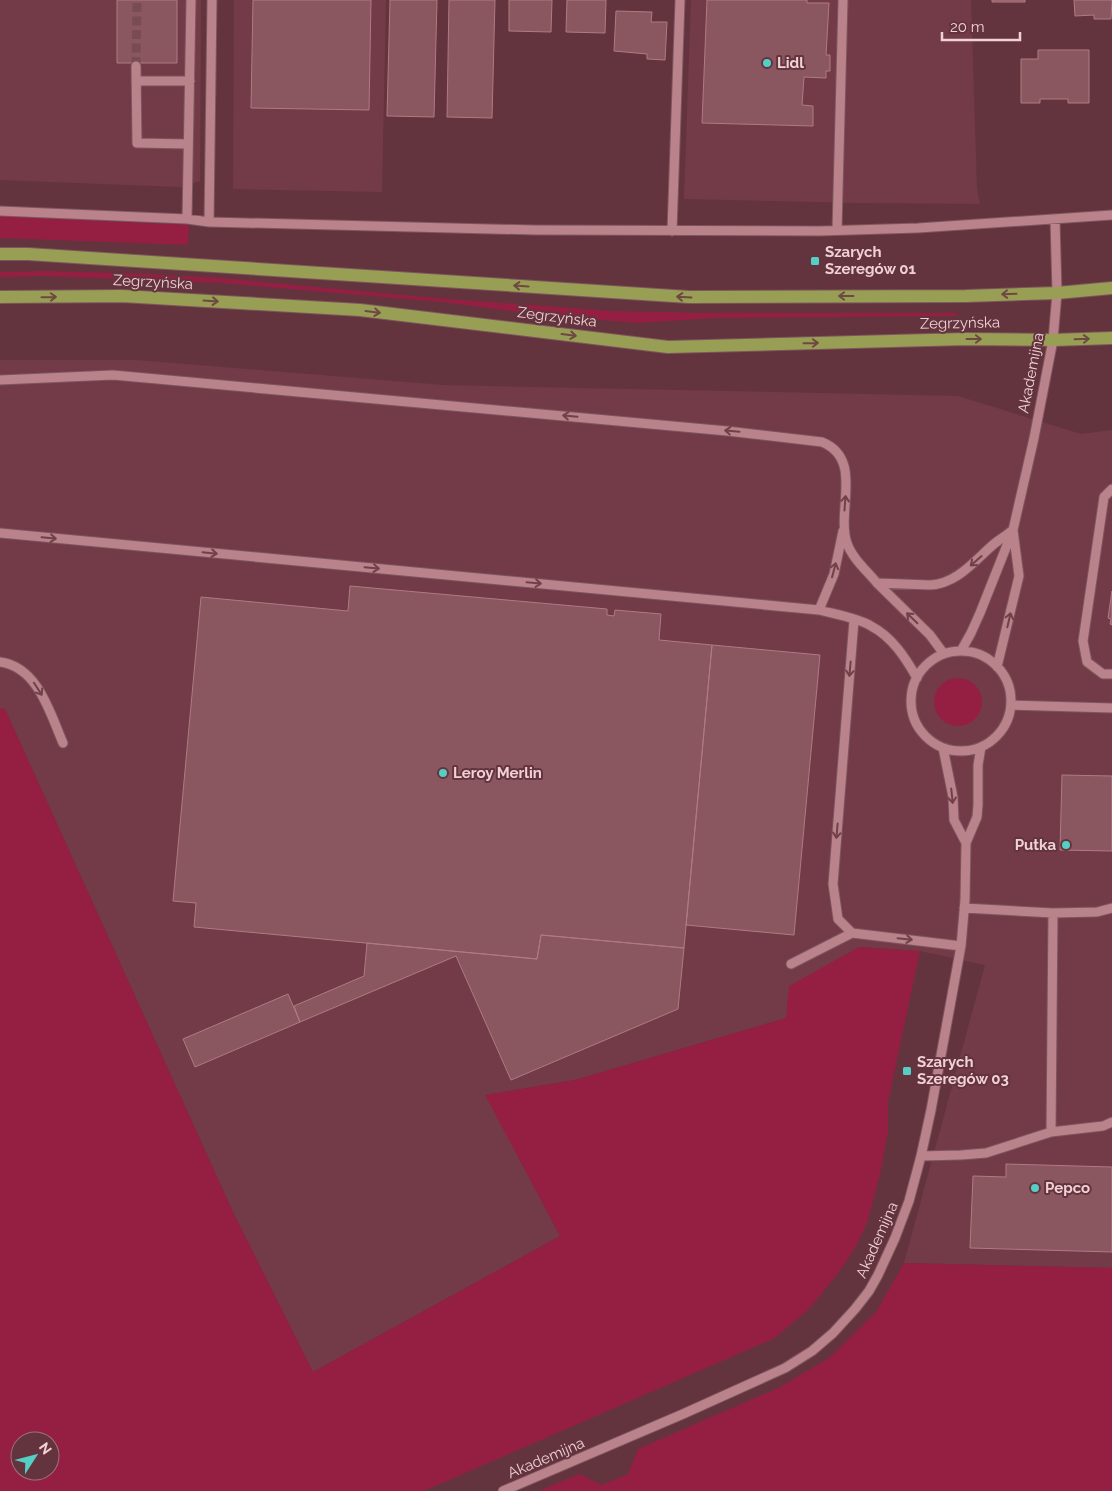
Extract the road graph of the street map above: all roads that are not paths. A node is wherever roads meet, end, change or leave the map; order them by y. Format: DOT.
graph roads {
  1 [pos="191,0"];
  2 [pos="212,0"];
  3 [pos="680,0"];
  4 [pos="843,0"];
  5 [pos="136,66"];
  6 [pos="136,81"];
  7 [pos="190,81"];
  8 [pos="188,144"];
  9 [pos="0,211"];
  10 [pos="1112,215"];
  11 [pos="187,219"];
  12 [pos="1055,219"];
  13 [pos="209,222"];
  14 [pos="837,230"];
  15 [pos="672,231"];
  16 [pos="0,254"];
  17 [pos="1112,288"];
  18 [pos="1057,292"];
  19 [pos="0,297"];
  20 [pos="1112,338"];
  21 [pos="1053,340"];
  22 [pos="0,380"];
  23 [pos="1112,489"];
  24 [pos="843,528"];
  25 [pos="1013,530"];
  26 [pos="0,533"];
  27 [pos="877,584"];
  28 [pos="818,610"];
  29 [pos="854,620"];
  30 [pos="961,651"];
  31 [pos="944,654"];
  32 [pos="0,662"];
  33 [pos="997,667"];
  34 [pos="1112,674"];
  35 [pos="917,678"];
  36 [pos="1011,705"];
  37 [pos="1112,708"];
  38 [pos="63,743"];
  39 [pos="981,747"];
  40 [pos="943,748"];
  41 [pos="966,843"];
  42 [pos="964,908"];
  43 [pos="1112,908"];
  44 [pos="1053,913"];
  45 [pos="852,933"];
  46 [pos="962,946"];
  47 [pos="791,964"];
  48 [pos="1112,1122"];
  49 [pos="1051,1132"];
  50 [pos="921,1156"];
  51 [pos="503,1491"];
  1 -- 7 [label="street"];
  2 -- 13 [label="street"];
  3 -- 15 [label="street"];
  4 -- 14 [label="street"];
  5 -- 6 [label="street"];
  6 -- 7 [label="street"];
  6 -- 8 [label="street"];
  7 -- 8 [label="street"];
  8 -- 11 [label="street"];
  9 -- 11 [label="street"];
  10 -- 12 [label="street"];
  11 -- 13 [label="street"];
  12 -- 14 [label="street"];
  12 -- 18 [label="street, Akademijna"];
  13 -- 15 [label="street"];
  14 -- 15 [label="street"];
  18 -- 16 [label="main road, Zegrzyńska, one-way"];
  17 -- 18 [label="main road, Zegrzyńska"];
  18 -- 21 [label="street, Akademijna"];
  19 -- 21 [label="main road, Zegrzyńska, one-way"];
  21 -- 20 [label="main road, Zegrzyńska, one-way"];
  21 -- 25 [label="street, Akademijna"];
  24 -- 22 [label="street, one-way"];
  23 -- 34 [label="street"];
  24 -- 27 [label="street"];
  28 -- 24 [label="street, one-way"];
  25 -- 27 [label="street, one-way"];
  25 -- 30 [label="street, Akademijna"];
  33 -- 25 [label="street, Akademijna, one-way"];
  26 -- 28 [label="street, one-way"];
  31 -- 27 [label="street, one-way"];
  28 -- 29 [label="street"];
  29 -- 35 [label="street"];
  29 -- 45 [label="street, one-way"];
  30 -- 31 [label="street"];
  30 -- 33 [label="street"];
  31 -- 35 [label="street"];
  32 -- 38 [label="street, one-way"];
  33 -- 36 [label="street"];
  35 -- 40 [label="street"];
  36 -- 37 [label="street"];
  36 -- 39 [label="street"];
  39 -- 40 [label="street"];
  39 -- 41 [label="street, Akademijna"];
  40 -- 41 [label="street, Akademijna, one-way"];
  41 -- 42 [label="street, Akademijna"];
  42 -- 44 [label="street"];
  42 -- 46 [label="street, Akademijna"];
  43 -- 44 [label="street"];
  44 -- 49 [label="street"];
  45 -- 46 [label="street, one-way"];
  45 -- 47 [label="street"];
  46 -- 50 [label="street, Akademijna"];
  48 -- 49 [label="street"];
  49 -- 50 [label="street"];
  50 -- 51 [label="street, Akademijna"];
}
